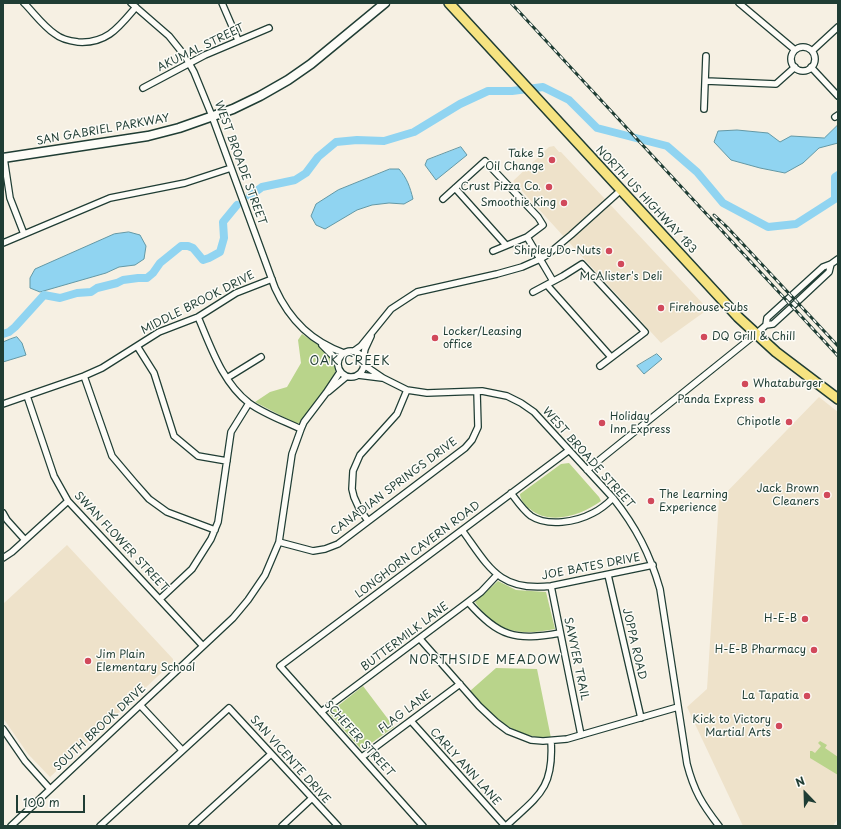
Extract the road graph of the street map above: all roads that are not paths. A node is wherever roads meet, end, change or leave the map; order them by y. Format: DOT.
graph roads {
  1 [pos="24,3"];
  2 [pos="222,3"];
  3 [pos="385,3"];
  4 [pos="449,3"];
  5 [pos="739,3"];
  6 [pos="134,5"];
  7 [pos="838,27"];
  8 [pos="269,28"];
  9 [pos="238,40"];
  10 [pos="795,50"];
  11 [pos="812,51"];
  12 [pos="706,56"];
  13 [pos="189,63"];
  14 [pos="795,67"];
  15 [pos="811,67"];
  16 [pos="706,81"];
  17 [pos="143,88"];
  18 [pos="838,96"];
  19 [pos="704,109"];
  20 [pos="212,116"];
  21 [pos="4,158"];
  22 [pos="231,168"];
  23 [pos="455,188"];
  24 [pos="621,190"];
  25 [pos="443,199"];
  26 [pos="24,234"];
  27 [pos="527,237"];
  28 [pos="3,242"];
  29 [pos="506,246"];
  30 [pos="493,251"];
  31 [pos="540,259"];
  32 [pos="838,259"];
  33 [pos="272,279"];
  34 [pos="553,281"];
  35 [pos="547,285"];
  36 [pos="533,292"];
  37 [pos="198,317"];
  38 [pos="374,329"];
  39 [pos="756,334"];
  40 [pos="315,338"];
  41 [pos="137,346"];
  42 [pos="354,351"];
  43 [pos="344,353"];
  44 [pos="261,357"];
  45 [pos="611,357"];
  46 [pos="338,361"];
  47 [pos="364,362"];
  48 [pos="600,366"];
  49 [pos="340,372"];
  50 [pos="358,375"];
  51 [pos="84,376"];
  52 [pos="346,377"];
  53 [pos="227,378"];
  54 [pos="383,378"];
  55 [pos="407,390"];
  56 [pos="477,392"];
  57 [pos="326,393"];
  58 [pos="27,396"];
  59 [pos="838,399"];
  60 [pos="249,403"];
  61 [pos="3,404"];
  62 [pos="301,429"];
  63 [pos="568,450"];
  64 [pos="227,461"];
  65 [pos="587,470"];
  66 [pos="510,493"];
  67 [pos="613,498"];
  68 [pos="68,501"];
  69 [pos="3,514"];
  70 [pos="368,521"];
  71 [pos="215,530"];
  72 [pos="462,530"];
  73 [pos="25,540"];
  74 [pos="279,542"];
  75 [pos="3,558"];
  76 [pos="653,565"];
  77 [pos="498,575"];
  78 [pos="608,575"];
  79 [pos="551,586"];
  80 [pos="160,599"];
  81 [pos="468,602"];
  82 [pos="560,633"];
  83 [pos="420,639"];
  84 [pos="203,646"];
  85 [pos="280,666"];
  86 [pos="460,684"];
  87 [pos="140,705"];
  88 [pos="678,707"];
  89 [pos="321,712"];
  90 [pos="640,718"];
  91 [pos="410,721"];
  92 [pos="3,729"];
  93 [pos="581,735"];
  94 [pos="552,741"];
  95 [pos="182,750"];
  96 [pos="271,754"];
  97 [pos="362,757"];
  98 [pos="50,789"];
  99 [pos="311,798"];
  100 [pos="11,826"];
  101 [pos="100,826"];
  102 [pos="192,826"];
  103 [pos="282,826"];
  104 [pos="338,826"];
  105 [pos="424,826"];
  106 [pos="505,826"];
  107 [pos="720,826"];
  1 -- 6 [label="street"];
  2 -- 9 [label="street"];
  3 -- 20 [label="street, SAN GABRIEL PARKWAY"];
  4 -- 24 [label="main road, NORTH US HIGHWAY 183"];
  5 -- 10 [label="street"];
  6 -- 13 [label="street, WEST BROADE STREET"];
  7 -- 11 [label="street"];
  8 -- 9 [label="street, AKUMAL STREET"];
  9 -- 13 [label="street, AKUMAL STREET"];
  10 -- 11 [label="street"];
  10 -- 14 [label="street"];
  11 -- 15 [label="street"];
  12 -- 16 [label="street"];
  13 -- 17 [label="street, AKUMAL STREET"];
  13 -- 20 [label="street, WEST BROADE STREET"];
  14 -- 15 [label="street"];
  14 -- 16 [label="street"];
  15 -- 18 [label="street"];
  16 -- 19 [label="street"];
  20 -- 21 [label="street, SAN GABRIEL PARKWAY"];
  20 -- 22 [label="street, WEST BROADE STREET"];
  21 -- 26 [label="street"];
  22 -- 26 [label="street"];
  22 -- 33 [label="street, WEST BROADE STREET"];
  23 -- 25 [label="street"];
  23 -- 27 [label="street"];
  23 -- 29 [label="street"];
  24 -- 31 [label="street"];
  24 -- 39 [label="main road, NORTH US HIGHWAY 183"];
  26 -- 28 [label="street"];
  27 -- 29 [label="street"];
  27 -- 31 [label="street"];
  29 -- 30 [label="street"];
  31 -- 34 [label="street"];
  31 -- 38 [label="street"];
  32 -- 39 [label="street"];
  33 -- 37 [label="street, MIDDLE BROOK DRIVE"];
  33 -- 40 [label="street, WEST BROADE STREET"];
  34 -- 35 [label="street"];
  34 -- 45 [label="street"];
  35 -- 36 [label="street"];
  35 -- 45 [label="street"];
  37 -- 41 [label="street, MIDDLE BROOK DRIVE"];
  37 -- 53 [label="street"];
  38 -- 42 [label="street"];
  38 -- 47 [label="street"];
  39 -- 59 [label="main road, NORTH US HIGHWAY 183"];
  39 -- 65 [label="street"];
  40 -- 43 [label="street, WEST BROADE STREET"];
  40 -- 46 [label="street, WEST BROADE STREET"];
  41 -- 51 [label="street, MIDDLE BROOK DRIVE"];
  41 -- 64 [label="street"];
  42 -- 43 [label="street"];
  42 -- 47 [label="street"];
  43 -- 46 [label="street"];
  44 -- 53 [label="street"];
  45 -- 48 [label="street"];
  46 -- 49 [label="street"];
  47 -- 50 [label="street"];
  47 -- 54 [label="street, WEST BROADE STREET"];
  49 -- 52 [label="street"];
  49 -- 57 [label="street, SOUTH BROOK DRIVE"];
  50 -- 52 [label="street"];
  50 -- 54 [label="street, WEST BROADE STREET"];
  51 -- 58 [label="street, MIDDLE BROOK DRIVE"];
  51 -- 71 [label="street"];
  52 -- 57 [label="street, SOUTH BROOK DRIVE"];
  53 -- 60 [label="street"];
  54 -- 55 [label="street, WEST BROADE STREET"];
  55 -- 56 [label="street, WEST BROADE STREET"];
  55 -- 70 [label="street"];
  56 -- 63 [label="street, WEST BROADE STREET"];
  56 -- 70 [label="street, CANADIAN SPRINGS DRIVE"];
  57 -- 62 [label="street, SOUTH BROOK DRIVE"];
  58 -- 61 [label="street, MIDDLE BROOK DRIVE"];
  58 -- 68 [label="street, SWAN FLOWER STREET"];
  60 -- 62 [label="street"];
  60 -- 64 [label="street"];
  62 -- 74 [label="street, SOUTH BROOK DRIVE"];
  63 -- 65 [label="street, WEST BROADE STREET"];
  63 -- 66 [label="street, LONGHORN CAVERN ROAD"];
  64 -- 71 [label="street"];
  65 -- 67 [label="street, WEST BROADE STREET"];
  66 -- 67 [label="street"];
  66 -- 72 [label="street, LONGHORN CAVERN ROAD"];
  67 -- 76 [label="street, WEST BROADE STREET"];
  68 -- 73 [label="street"];
  68 -- 80 [label="street, SWAN FLOWER STREET"];
  69 -- 73 [label="street"];
  70 -- 74 [label="street, CANADIAN SPRINGS DRIVE"];
  71 -- 80 [label="street"];
  72 -- 77 [label="street, JOE BATES DRIVE"];
  72 -- 85 [label="street, LONGHORN CAVERN ROAD"];
  73 -- 75 [label="street"];
  74 -- 84 [label="street, SOUTH BROOK DRIVE"];
  76 -- 78 [label="street, JOE BATES DRIVE"];
  76 -- 88 [label="street, WEST BROADE STREET"];
  77 -- 79 [label="street, JOE BATES DRIVE"];
  77 -- 81 [label="street, BUTTERMILK LANE"];
  78 -- 79 [label="street, JOE BATES DRIVE"];
  78 -- 90 [label="street, JOPPA ROAD"];
  79 -- 82 [label="street, SAWYER TRAIL"];
  80 -- 84 [label="street, SWAN FLOWER STREET"];
  81 -- 82 [label="street"];
  81 -- 83 [label="street, BUTTERMILK LANE"];
  82 -- 93 [label="street, SAWYER TRAIL"];
  83 -- 86 [label="street"];
  83 -- 89 [label="street, BUTTERMILK LANE"];
  84 -- 87 [label="street, SOUTH BROOK DRIVE"];
  85 -- 89 [label="street, SCHEFER STREET"];
  86 -- 91 [label="street, FLAG LANE"];
  86 -- 94 [label="street"];
  87 -- 95 [label="street"];
  87 -- 98 [label="street, SOUTH BROOK DRIVE"];
  88 -- 90 [label="street"];
  88 -- 107 [label="street, WEST BROADE STREET"];
  89 -- 97 [label="street, SCHEFER STREET"];
  90 -- 93 [label="street"];
  91 -- 97 [label="street, FLAG LANE"];
  91 -- 106 [label="street, CARLY ANN LANE"];
  92 -- 98 [label="street"];
  93 -- 94 [label="street"];
  94 -- 106 [label="street"];
  95 -- 96 [label="street, SAN VICENTE DRIVE"];
  95 -- 101 [label="street"];
  96 -- 99 [label="street, SAN VICENTE DRIVE"];
  96 -- 102 [label="street"];
  97 -- 105 [label="street, SCHEFER STREET"];
  98 -- 100 [label="street, SOUTH BROOK DRIVE"];
  99 -- 103 [label="street"];
  99 -- 104 [label="street, SAN VICENTE DRIVE"];
}
